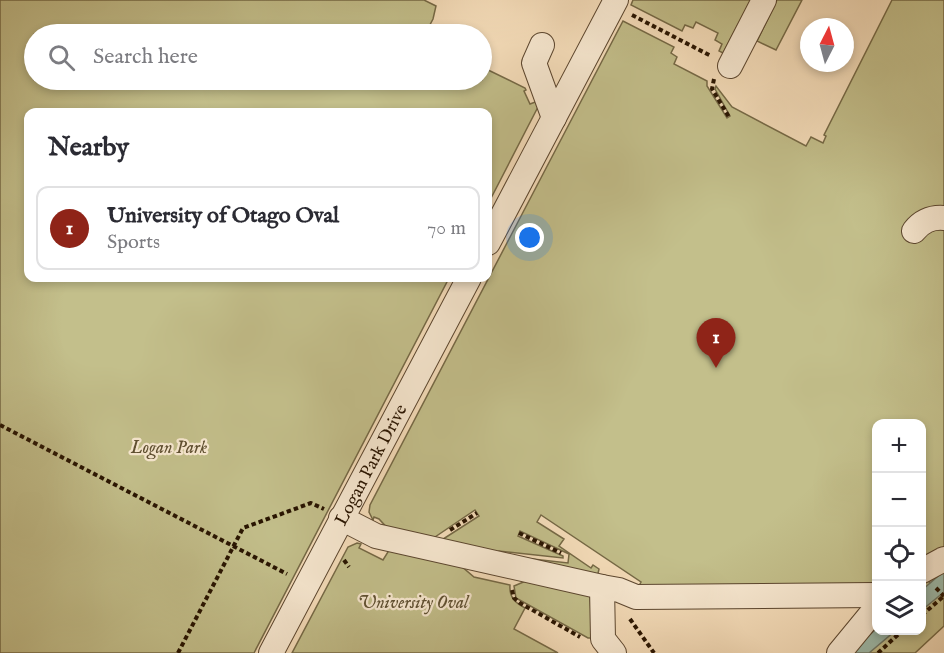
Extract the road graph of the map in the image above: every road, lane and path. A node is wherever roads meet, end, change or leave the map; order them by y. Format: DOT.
graph roads {
  1 [pos="764,0"];
  2 [pos="614,3"];
  3 [pos="542,45"];
  4 [pos="727,64"];
  5 [pos="729,117"];
  6 [pos="554,118"];
  7 [pos="944,218"];
  8 [pos="914,231"];
  9 [pos="492,235"];
  10 [pos="467,282"];
  11 [pos="0,425"];
  12 [pos="477,513"];
  13 [pos="335,515"];
  14 [pos="456,526"];
  15 [pos="234,546"];
  16 [pos="944,559"];
  17 [pos="516,568"];
  18 [pos="926,568"];
  19 [pos="307,584"];
  20 [pos="610,588"];
  21 [pos="872,595"];
  22 [pos="943,595"];
  23 [pos="926,610"];
  24 [pos="872,613"];
  25 [pos="898,635"];
  26 [pos="608,646"];
  27 [pos="178,653"];
  28 [pos="271,653"];
  29 [pos="654,653"];
  30 [pos="839,653"];
  31 [pos="878,653"];
  1 -- 4 [label="lane"];
  2 -- 4 [label="path"];
  2 -- 6 [label="lane"];
  3 -- 6 [label="lane"];
  4 -- 5 [label="path"];
  6 -- 9 [label="lane"];
  7 -- 8 [label="lane"];
  10 -- 13 [label="lane, Logan Park Drive"];
  11 -- 15 [label="path"];
  12 -- 14 [label="path"];
  13 -- 15 [label="path"];
  13 -- 17 [label="lane"];
  13 -- 19 [label="lane, Logan Park Drive"];
  15 -- 19 [label="path"];
  15 -- 27 [label="path"];
  16 -- 18 [label="lane"];
  17 -- 20 [label="lane"];
  17 -- 26 [label="path"];
  19 -- 28 [label="lane, Logan Park Drive"];
  20 -- 21 [label="lane"];
  20 -- 26 [label="lane"];
  20 -- 29 [label="path"];
  22 -- 23 [label="path"];
  24 -- 30 [label="lane"];
  25 -- 31 [label="path"];
}
